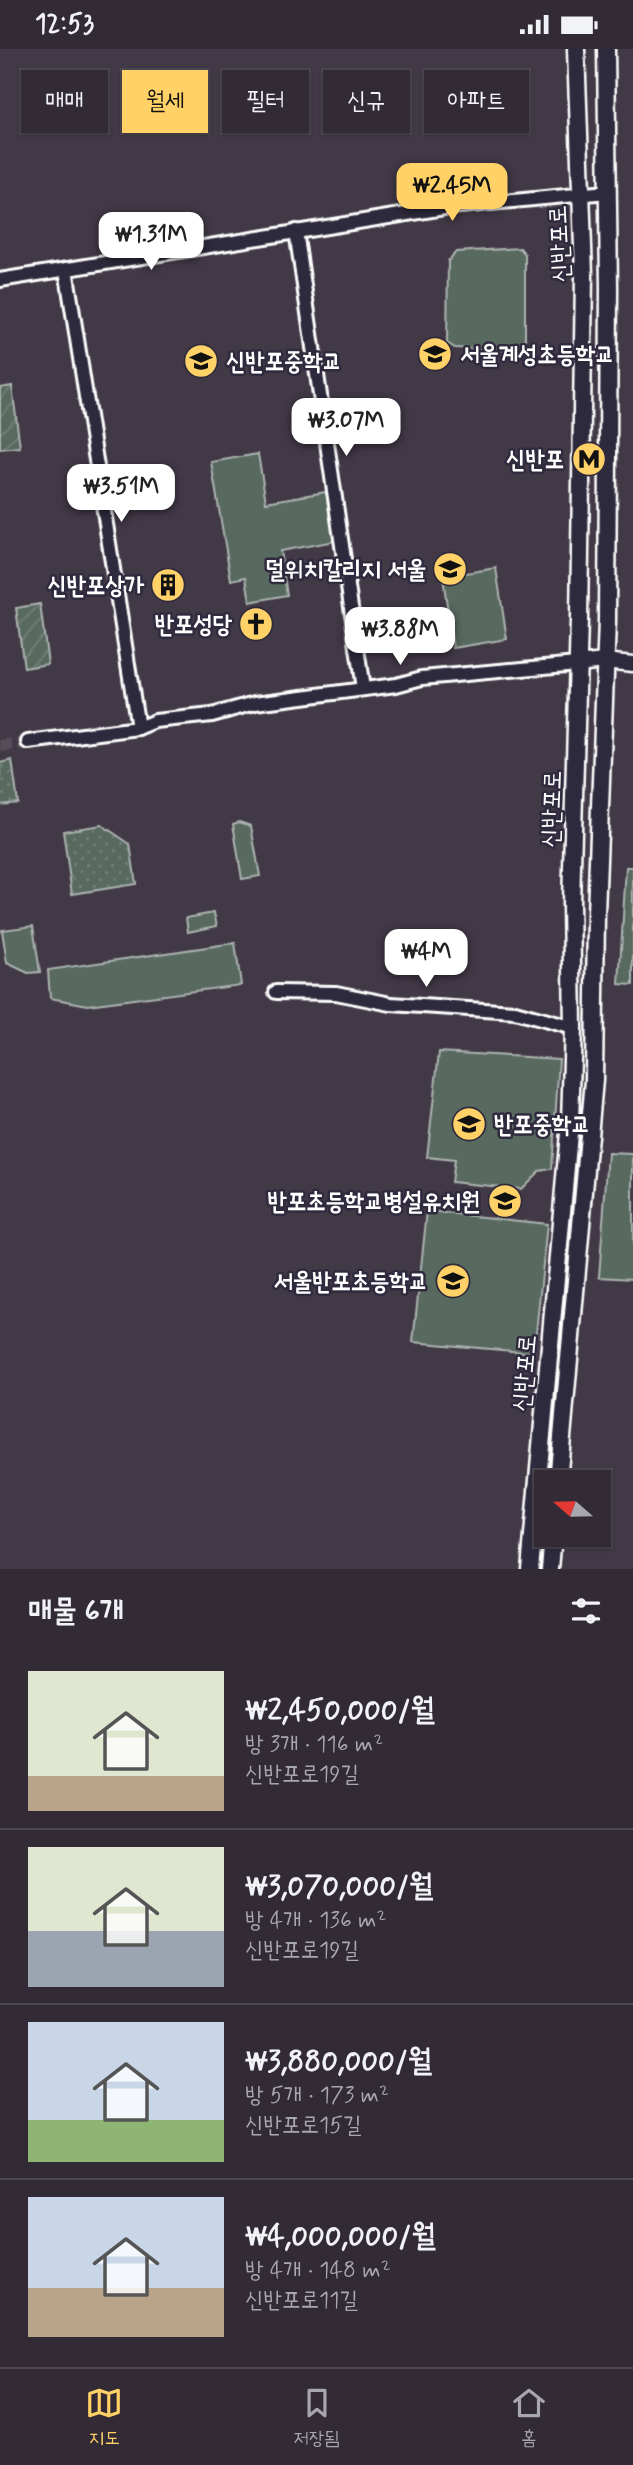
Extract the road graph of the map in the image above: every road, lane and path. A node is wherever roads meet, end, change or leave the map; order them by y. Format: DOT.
graph roads {
  1 [pos="576,49"];
  2 [pos="606,49"];
  3 [pos="607,192"];
  4 [pos="579,194"];
  5 [pos="296,231"];
  6 [pos="66,269"];
  7 [pos="0,280"];
  8 [pos="604,661"];
  9 [pos="577,664"];
  10 [pos="633,664"];
  11 [pos="363,689"];
  12 [pos="138,728"];
  13 [pos="29,742"];
  14 [pos="276,992"];
  15 [pos="573,1028"];
  16 [pos="559,1470"];
  17 [pos="552,1547"];
  18 [pos="530,1569"];
  19 [pos="550,1569"];
  1 -- 4 [label="main road, 신반포로"];
  2 -- 3 [label="main road, 신반포로"];
  3 -- 4 [label="street"];
  3 -- 8 [label="main road, 신반포로"];
  4 -- 5 [label="street"];
  4 -- 9 [label="main road, 신반포로"];
  5 -- 6 [label="street"];
  5 -- 11 [label="street"];
  6 -- 7 [label="street"];
  6 -- 12 [label="street"];
  8 -- 9 [label="street"];
  8 -- 10 [label="street"];
  8 -- 16 [label="main road, 신반포로"];
  9 -- 11 [label="street"];
  9 -- 15 [label="main road, 신반포로"];
  11 -- 12 [label="street"];
  12 -- 13 [label="street"];
  14 -- 15 [label="street"];
  15 -- 18 [label="main road, 신반포로"];
  17 -- 19 [label="main road"];
}
